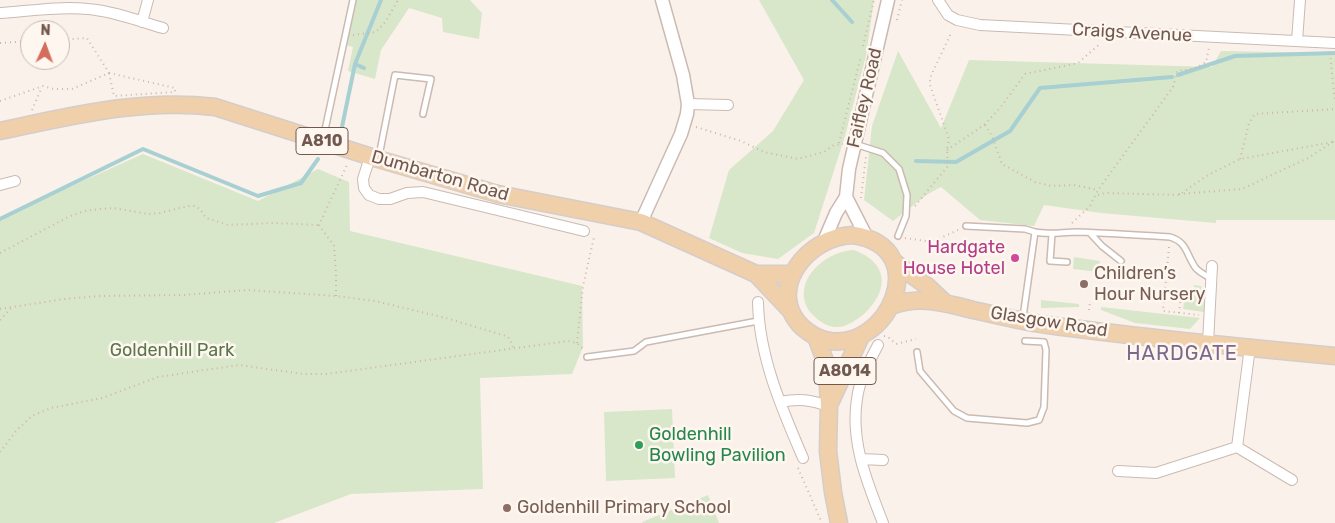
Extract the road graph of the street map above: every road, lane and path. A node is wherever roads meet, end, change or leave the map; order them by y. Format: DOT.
graph roads {
  1 [pos="148,0"];
  2 [pos="353,0"];
  3 [pos="398,0"];
  4 [pos="662,0"];
  5 [pos="874,0"];
  6 [pos="888,0"];
  7 [pos="902,0"];
  8 [pos="938,0"];
  9 [pos="1300,0"];
  10 [pos="0,13"];
  11 [pos="957,20"];
  12 [pos="142,22"];
  13 [pos="896,27"];
  14 [pos="163,28"];
  15 [pos="1107,31"];
  16 [pos="346,32"];
  17 [pos="1210,37"];
  18 [pos="70,39"];
  19 [pos="20,41"];
  20 [pos="1297,41"];
  21 [pos="0,42"];
  22 [pos="1335,43"];
  23 [pos="864,46"];
  24 [pos="862,55"];
  25 [pos="1330,56"];
  26 [pos="109,73"];
  27 [pos="0,101"];
  28 [pos="1335,103"];
  29 [pos="688,104"];
  30 [pos="728,106"];
  31 [pos="1335,109"];
  32 [pos="423,114"];
  33 [pos="684,123"];
  34 [pos="984,124"];
  35 [pos="0,131"];
  36 [pos="323,142"];
  37 [pos="1334,142"];
  38 [pos="838,144"];
  39 [pos="861,146"];
  40 [pos="947,150"];
  41 [pos="353,151"];
  42 [pos="374,158"];
  43 [pos="1240,159"];
  44 [pos="15,181"];
  45 [pos="0,185"];
  46 [pos="1098,190"];
  47 [pos="1174,195"];
  48 [pos="1096,196"];
  49 [pos="846,197"];
  50 [pos="860,200"];
  51 [pos="906,216"];
  52 [pos="641,222"];
  53 [pos="319,225"];
  54 [pos="966,226"];
  55 [pos="590,232"];
  56 [pos="1035,232"];
  57 [pos="1063,232"];
  58 [pos="1090,233"];
  59 [pos="1052,234"];
  60 [pos="898,236"];
  61 [pos="1170,237"];
  62 [pos="867,238"];
  63 [pos="824,241"];
  64 [pos="0,254"];
  65 [pos="1121,261"];
  66 [pos="894,262"];
  67 [pos="1067,262"];
  68 [pos="1212,266"];
  69 [pos="756,274"];
  70 [pos="793,274"];
  71 [pos="1211,278"];
  72 [pos="1182,288"];
  73 [pos="336,296"];
  74 [pos="758,302"];
  75 [pos="943,302"];
  76 [pos="1090,302"];
  77 [pos="892,306"];
  78 [pos="10,308"];
  79 [pos="0,309"];
  80 [pos="1089,310"];
  81 [pos="791,311"];
  82 [pos="1179,312"];
  83 [pos="1209,316"];
  84 [pos="0,320"];
  85 [pos="1023,320"];
  86 [pos="758,321"];
  87 [pos="1047,325"];
  88 [pos="861,336"];
  89 [pos="816,337"];
  90 [pos="916,339"];
  91 [pos="1024,341"];
  92 [pos="1044,342"];
  93 [pos="577,343"];
  94 [pos="1208,344"];
  95 [pos="878,346"];
  96 [pos="1250,347"];
  97 [pos="513,348"];
  98 [pos="916,352"];
  99 [pos="1335,356"];
  100 [pos="588,357"];
  101 [pos="780,402"];
  102 [pos="829,406"];
  103 [pos="1237,447"];
  104 [pos="0,452"];
  105 [pos="799,459"];
  106 [pos="861,459"];
  107 [pos="883,460"];
  108 [pos="1118,471"];
  109 [pos="1292,480"];
  110 [pos="822,523"];
  111 [pos="839,523"];
  112 [pos="883,523"];
  1 -- 12 [label="street"];
  2 -- 16 [label="lane"];
  3 -- 16 [label="path"];
  4 -- 29 [label="street"];
  5 -- 23 [label="path"];
  6 -- 39 [label="street, Faifley Road"];
  7 -- 13 [label="path"];
  8 -- 11 [label="street"];
  9 -- 20 [label="street"];
  10 -- 12 [label="street"];
  11 -- 15 [label="street, Craigs Avenue"];
  11 -- 40 [label="path"];
  12 -- 14 [label="street"];
  15 -- 17 [label="street, Craigs Avenue"];
  15 -- 34 [label="path"];
  16 -- 36 [label="lane"];
  17 -- 20 [label="street, Craigs Avenue"];
  17 -- 46 [label="path"];
  18 -- 26 [label="path"];
  19 -- 21 [label="path"];
  20 -- 22 [label="street, Craigs Avenue"];
  24 -- 38 [label="path"];
  25 -- 28 [label="path"];
  26 -- 26 [label="path"];
  26 -- 27 [label="path"];
  29 -- 30 [label="street"];
  29 -- 33 [label="street"];
  31 -- 43 [label="path"];
  32 -- 42 [label="lane"];
  33 -- 38 [label="path"];
  33 -- 52 [label="street"];
  34 -- 40 [label="path"];
  34 -- 46 [label="path"];
  35 -- 36 [label="main road, Dumbarton Road / A810"];
  36 -- 41 [label="main road, Dumbarton Road / A810"];
  37 -- 43 [label="path"];
  37 -- 47 [label="path"];
  38 -- 39 [label="path"];
  39 -- 49 [label="street, Faifley Road"];
  39 -- 50 [label="path"];
  39 -- 51 [label="lane"];
  40 -- 51 [label="path"];
  41 -- 42 [label="main road, Dumbarton Road / A810"];
  41 -- 53 [label="path"];
  42 -- 52 [label="main road, Dumbarton Road / A810"];
  42 -- 55 [label="street"];
  43 -- 47 [label="path"];
  44 -- 45 [label="street"];
  46 -- 48 [label="path"];
  47 -- 48 [label="path"];
  48 -- 57 [label="path"];
  49 -- 62 [label="street"];
  49 -- 63 [label="street, Faifley Road"];
  51 -- 60 [label="lane"];
  52 -- 69 [label="main road, Dumbarton Road / A810"];
  53 -- 64 [label="path"];
  53 -- 73 [label="path"];
  54 -- 56 [label="lane"];
  54 -- 60 [label="path"];
  55 -- 93 [label="path"];
  56 -- 59 [label="lane"];
  56 -- 85 [label="lane"];
  57 -- 58 [label="lane"];
  57 -- 59 [label="lane"];
  58 -- 61 [label="lane"];
  58 -- 65 [label="lane"];
  59 -- 67 [label="lane"];
  61 -- 71 [label="lane"];
  61 -- 82 [label="path"];
  62 -- 63 [label="main road"];
  62 -- 66 [label="main road"];
  63 -- 70 [label="main road"];
  66 -- 75 [label="main road"];
  66 -- 77 [label="main road"];
  68 -- 71 [label="street"];
  69 -- 70 [label="main road, A810"];
  69 -- 81 [label="main road, A810"];
  70 -- 81 [label="main road"];
  71 -- 83 [label="street"];
  72 -- 82 [label="path"];
  73 -- 78 [label="path"];
  73 -- 97 [label="path"];
  74 -- 86 [label="street"];
  75 -- 77 [label="main road, Glasgow Road"];
  75 -- 85 [label="main road, Glasgow Road"];
  76 -- 80 [label="path"];
  77 -- 88 [label="main road"];
  78 -- 79 [label="path"];
  78 -- 84 [label="path"];
  81 -- 89 [label="main road, A810"];
  82 -- 83 [label="path"];
  83 -- 94 [label="street"];
  85 -- 87 [label="main road, Glasgow Road"];
  86 -- 100 [label="lane"];
  86 -- 101 [label="street"];
  87 -- 92 [label="lane"];
  87 -- 94 [label="main road, Glasgow Road"];
  88 -- 89 [label="main road"];
  88 -- 102 [label="main road, A8014"];
  89 -- 102 [label="main road, A8014"];
  90 -- 95 [label="path"];
  91 -- 92 [label="lane"];
  92 -- 98 [label="lane"];
  93 -- 97 [label="path"];
  93 -- 100 [label="path"];
  94 -- 96 [label="main road, Glasgow Road"];
  95 -- 106 [label="street"];
  96 -- 99 [label="main road, Glasgow Road"];
  96 -- 103 [label="street"];
  97 -- 104 [label="path"];
  101 -- 102 [label="street"];
  101 -- 105 [label="street"];
  102 -- 111 [label="main road, A8014"];
  103 -- 108 [label="street"];
  103 -- 109 [label="street"];
  105 -- 110 [label="path"];
  106 -- 107 [label="street"];
  106 -- 112 [label="street"];
}
